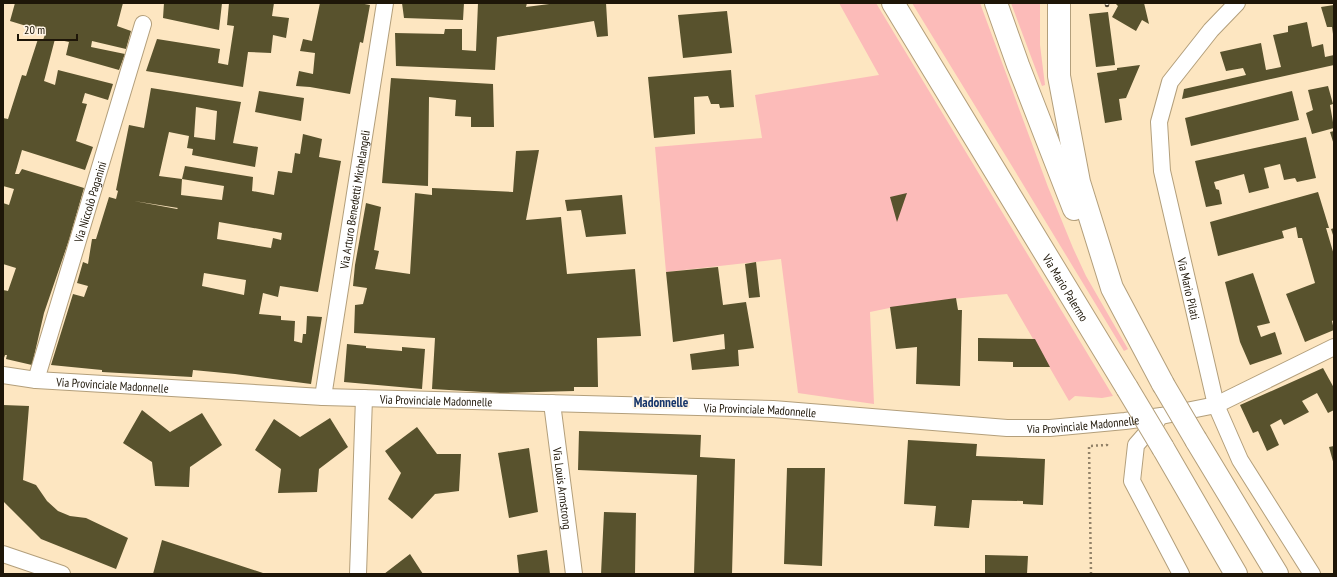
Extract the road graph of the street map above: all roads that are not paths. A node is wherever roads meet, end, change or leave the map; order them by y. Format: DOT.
graph roads {
  1 [pos="385,3"];
  2 [pos="893,3"];
  3 [pos="996,3"];
  4 [pos="1059,3"];
  5 [pos="1237,3"];
  6 [pos="143,24"];
  7 [pos="1112,288"];
  8 [pos="1334,347"];
  9 [pos="3,375"];
  10 [pos="36,380"];
  11 [pos="323,397"];
  12 [pos="364,398"];
  13 [pos="552,403"];
  14 [pos="1216,405"];
  15 [pos="1161,416"];
  16 [pos="3,554"];
  17 [pos="62,574"];
  18 [pos="358,574"];
  19 [pos="574,574"];
  20 [pos="1181,574"];
  21 [pos="1236,574"];
  22 [pos="1277,574"];
  23 [pos="1312,574"];
  1 -- 11 [label="street, Via Arturo Benedetti Michelangeli"];
  2 -- 21 [label="street, Via Mario Palermo, bridge"];
  3 -- 7 [label="street"];
  4 -- 7 [label="street"];
  5 -- 14 [label="street, Via Mario Pilati"];
  6 -- 10 [label="street, Via Niccolò Paganini"];
  7 -- 22 [label="street, bridge"];
  8 -- 14 [label="street, Via Provinciale Madonnelle"];
  9 -- 10 [label="street, Via Provinciale Madonnelle"];
  10 -- 11 [label="street, Via Provinciale Madonnelle"];
  11 -- 12 [label="street, Via Provinciale Madonnelle"];
  12 -- 13 [label="street, Via Provinciale Madonnelle"];
  12 -- 18 [label="street"];
  13 -- 15 [label="street, Via Provinciale Madonnelle"];
  13 -- 19 [label="street, Via Louis Armstrong"];
  14 -- 15 [label="street, Via Provinciale Madonnelle"];
  14 -- 23 [label="street, Via Mario Pilati"];
  15 -- 20 [label="street"];
  16 -- 17 [label="street"];
}
